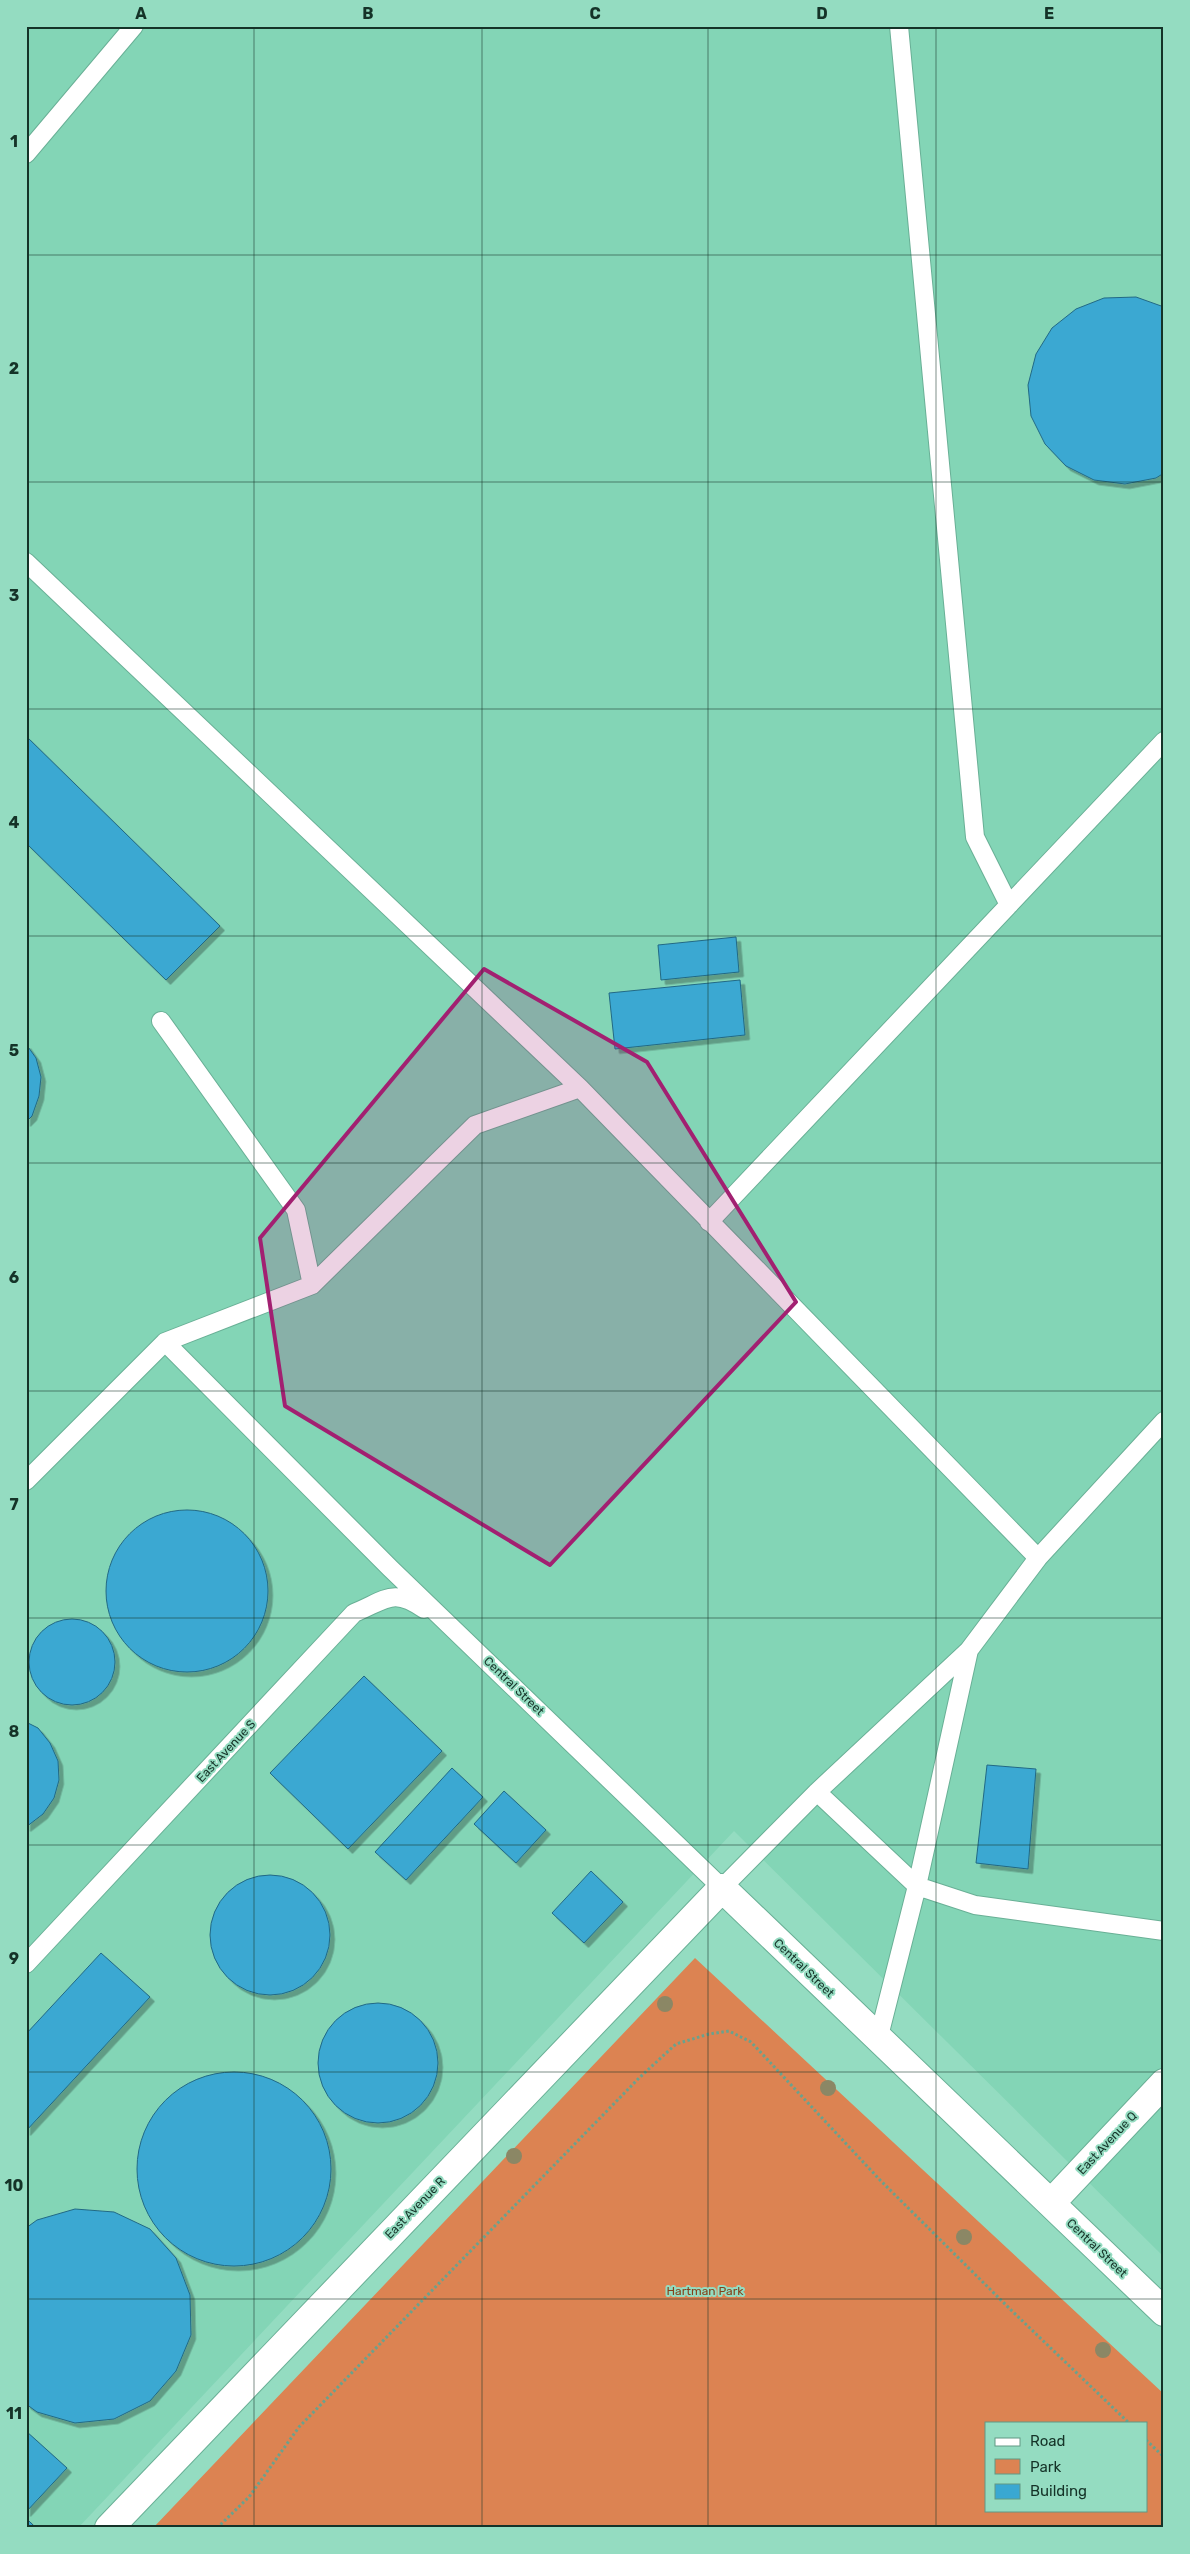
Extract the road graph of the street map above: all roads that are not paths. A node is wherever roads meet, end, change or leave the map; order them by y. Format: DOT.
graph roads {
  1 [pos="134,26"];
  2 [pos="899,26"];
  3 [pos="26,154"];
  4 [pos="26,562"];
  5 [pos="1164,741"];
  6 [pos="1009,905"];
  7 [pos="161,1021"];
  8 [pos="580,1088"];
  9 [pos="709,1222"];
  10 [pos="312,1285"];
  11 [pos="165,1342"];
  12 [pos="1164,1421"];
  13 [pos="26,1480"];
  14 [pos="1038,1558"];
  15 [pos="448,1621"];
  16 [pos="969,1650"];
  17 [pos="817,1792"];
  18 [pos="917,1886"];
  19 [pos="722,1888"];
  20 [pos="1164,1932"];
  21 [pos="26,1964"];
  22 [pos="878,2040"];
  23 [pos="1164,2083"];
  24 [pos="1051,2203"];
  25 [pos="1164,2312"];
  26 [pos="109,2528"];
  1 -- 3 [label="lane"];
  2 -- 6 [label="lane"];
  4 -- 8 [label="lane"];
  5 -- 6 [label="lane"];
  6 -- 9 [label="lane"];
  7 -- 10 [label="lane"];
  8 -- 9 [label="lane"];
  8 -- 10 [label="lane"];
  9 -- 14 [label="lane"];
  10 -- 11 [label="lane"];
  11 -- 13 [label="lane"];
  11 -- 15 [label="lane, Central Street"];
  12 -- 14 [label="lane"];
  14 -- 16 [label="lane"];
  15 -- 19 [label="lane, Central Street"];
  15 -- 21 [label="lane, East Avenue S"];
  16 -- 17 [label="lane"];
  16 -- 18 [label="lane"];
  17 -- 18 [label="lane"];
  17 -- 19 [label="lane"];
  18 -- 20 [label="lane"];
  18 -- 22 [label="lane"];
  19 -- 22 [label="street, Central Street"];
  19 -- 26 [label="street, East Avenue R"];
  22 -- 24 [label="street, Central Street"];
  23 -- 24 [label="street, East Avenue Q"];
  24 -- 25 [label="street, Central Street"];
}
